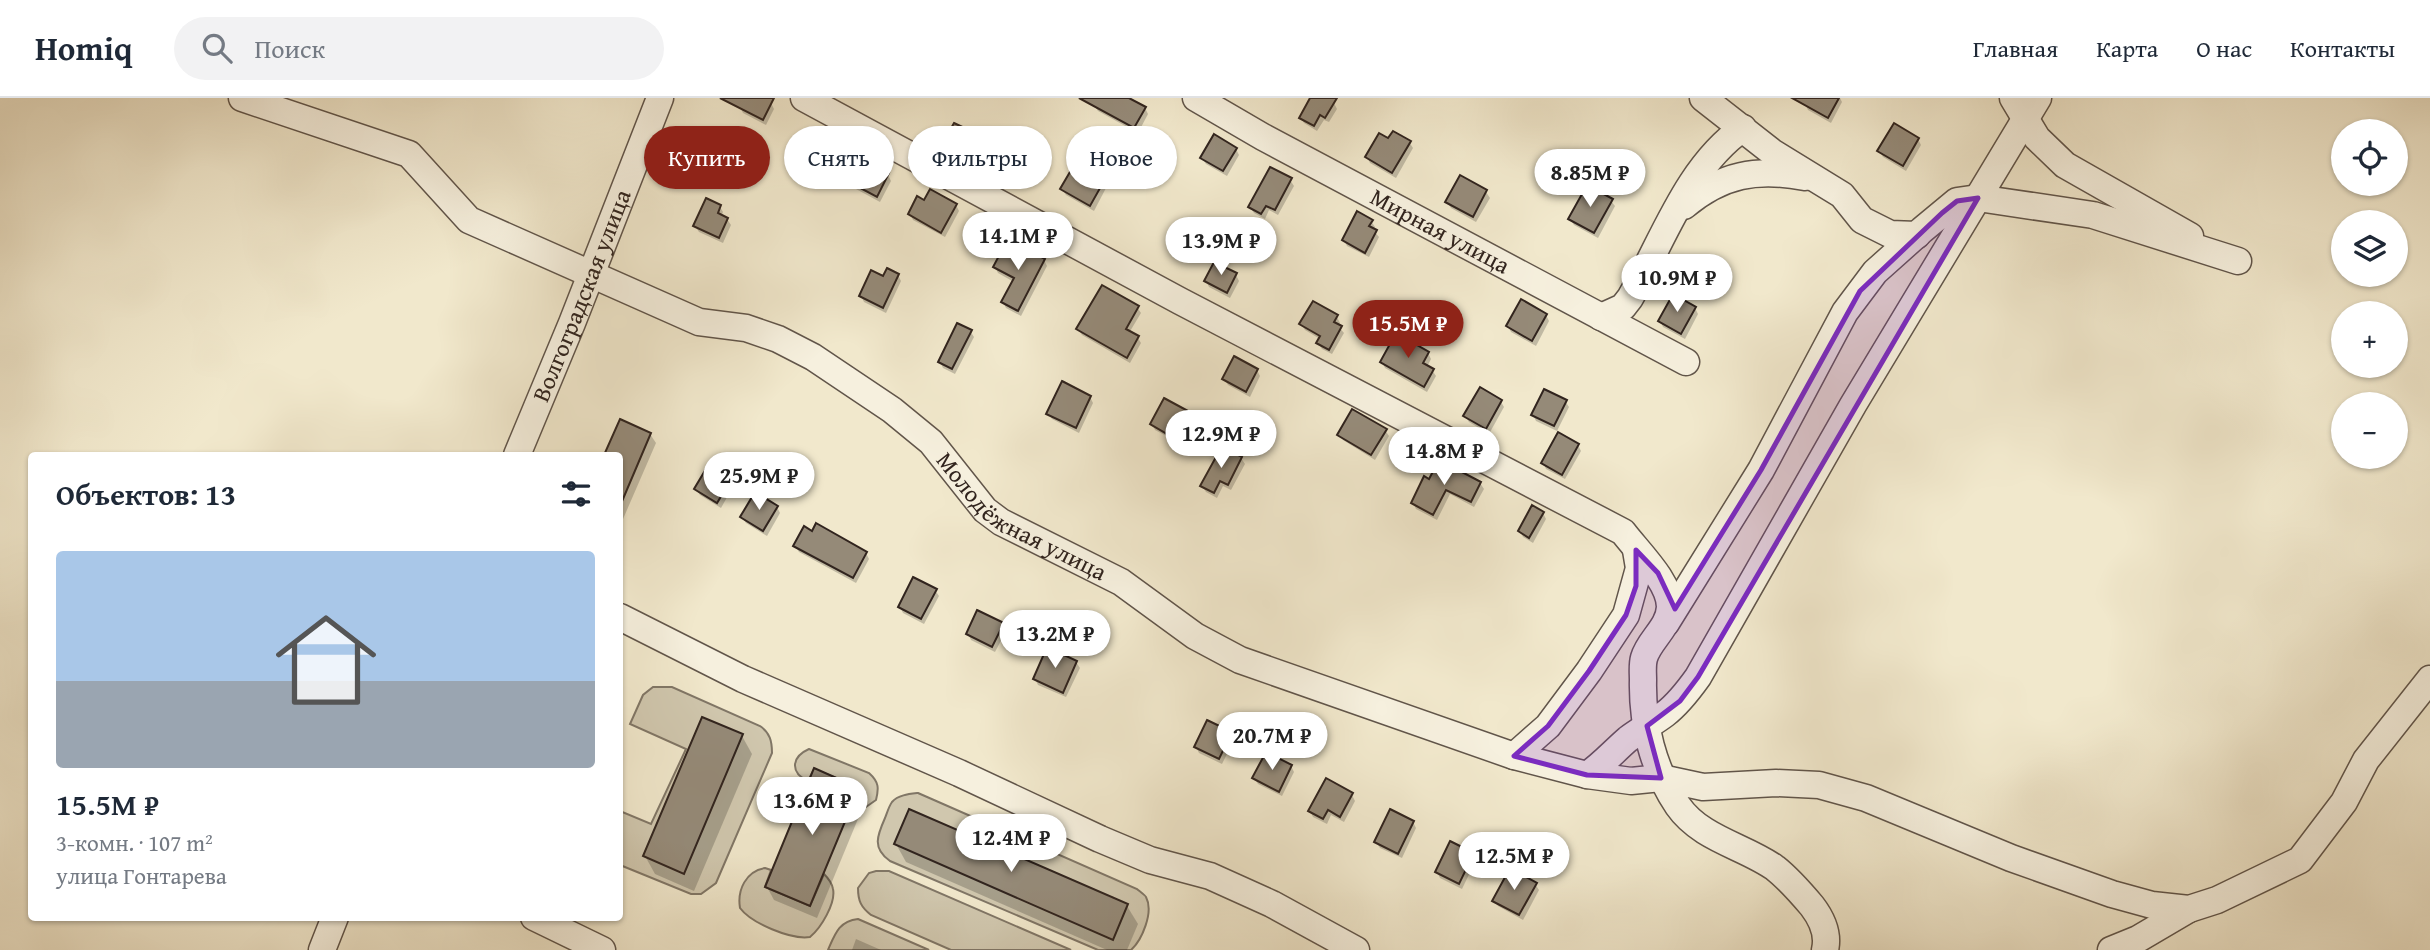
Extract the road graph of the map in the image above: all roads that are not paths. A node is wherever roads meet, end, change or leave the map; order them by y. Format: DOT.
graph roads {
  1 [pos="242,98"];
  2 [pos="660,98"];
  3 [pos="804,98"];
  4 [pos="1196,98"];
  5 [pos="1703,98"];
  6 [pos="2025,105"];
  7 [pos="1743,128"];
  8 [pos="1819,179"];
  9 [pos="1978,198"];
  10 [pos="1672,216"];
  11 [pos="1870,225"];
  12 [pos="1917,235"];
  13 [pos="1875,272"];
  14 [pos="591,274"];
  15 [pos="1601,317"];
  16 [pos="1686,362"];
  17 [pos="518,452"];
  18 [pos="1630,541"];
  19 [pos="1705,562"];
  20 [pos="1658,573"];
  21 [pos="623,619"];
  22 [pos="1665,624"];
  23 [pos="1644,658"];
  24 [pos="2430,679"];
  25 [pos="1647,726"];
  26 [pos="1617,748"];
  27 [pos="1514,756"];
  28 [pos="1587,775"];
  29 [pos="1661,778"];
  30 [pos="2189,909"];
  31 [pos="333,921"];
  32 [pos="542,921"];
  33 [pos="322,950"];
  34 [pos="602,950"];
  35 [pos="1356,950"];
  36 [pos="1825,950"];
  37 [pos="2111,950"];
  1 -- 14 [label="street, Молодёжная улица"];
  2 -- 14 [label="street, Волгоградская улица"];
  3 -- 18 [label="street"];
  4 -- 15 [label="street, Мирная улица"];
  5 -- 7 [label="street"];
  6 -- 9 [label="street"];
  6 -- 9 [label="street"];
  7 -- 8 [label="street"];
  7 -- 10 [label="street"];
  8 -- 10 [label="street"];
  8 -- 11 [label="street"];
  9 -- 12 [label="street"];
  9 -- 25 [label="street"];
  10 -- 15 [label="street"];
  11 -- 12 [label="street"];
  11 -- 13 [label="street"];
  12 -- 13 [label="street"];
  13 -- 19 [label="street"];
  14 -- 17 [label="street, Волгоградская улица"];
  14 -- 27 [label="street, Молодёжная улица"];
  15 -- 16 [label="street, Мирная улица"];
  18 -- 20 [label="street"];
  18 -- 27 [label="street"];
  19 -- 20 [label="street"];
  19 -- 22 [label="street"];
  20 -- 22 [label="street"];
  21 -- 35 [label="street"];
  22 -- 23 [label="street"];
  23 -- 25 [label="street"];
  23 -- 26 [label="street"];
  24 -- 30 [label="street"];
  25 -- 26 [label="street"];
  25 -- 29 [label="street"];
  26 -- 28 [label="street"];
  27 -- 28 [label="street, Молодёжная улица"];
  28 -- 29 [label="street, Молодёжная улица"];
  29 -- 30 [label="street, Молодёжная улица"];
  29 -- 36 [label="street"];
  30 -- 37 [label="street"];
  31 -- 33 [label="street"];
  32 -- 34 [label="street"];
}
